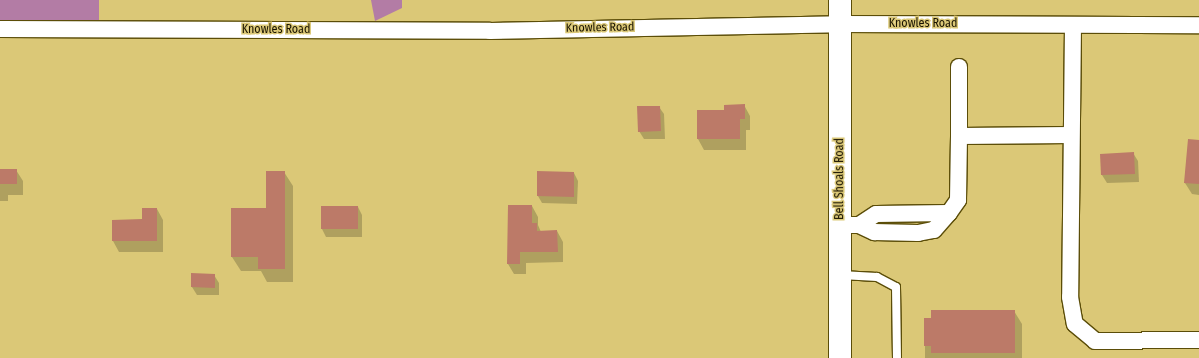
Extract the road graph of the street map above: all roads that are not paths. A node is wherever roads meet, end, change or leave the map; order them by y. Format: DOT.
graph roads {
  1 [pos="840,0"];
  2 [pos="840,24"];
  3 [pos="1072,25"];
  4 [pos="1199,25"];
  5 [pos="0,29"];
  6 [pos="959,67"];
  7 [pos="1071,135"];
  8 [pos="959,136"];
  9 [pos="912,213"];
  10 [pos="948,213"];
  11 [pos="849,225"];
  12 [pos="912,233"];
  13 [pos="840,275"];
  14 [pos="1199,340"];
  15 [pos="840,358"];
  16 [pos="896,358"];
  1 -- 2 [label="main road, Bell Shoals Road"];
  2 -- 3 [label="street, Knowles Road"];
  2 -- 5 [label="street, Knowles Road"];
  2 -- 11 [label="main road, Bell Shoals Road"];
  3 -- 4 [label="street, Knowles Road"];
  3 -- 7 [label="street"];
  6 -- 8 [label="street"];
  7 -- 8 [label="street"];
  7 -- 14 [label="street"];
  8 -- 10 [label="street"];
  9 -- 10 [label="street"];
  9 -- 11 [label="street"];
  9 -- 12 [label="street"];
  10 -- 12 [label="street"];
  11 -- 12 [label="street"];
  11 -- 13 [label="main road, Bell Shoals Road"];
  13 -- 15 [label="main road, Bell Shoals Road"];
  13 -- 16 [label="lane"];
}
